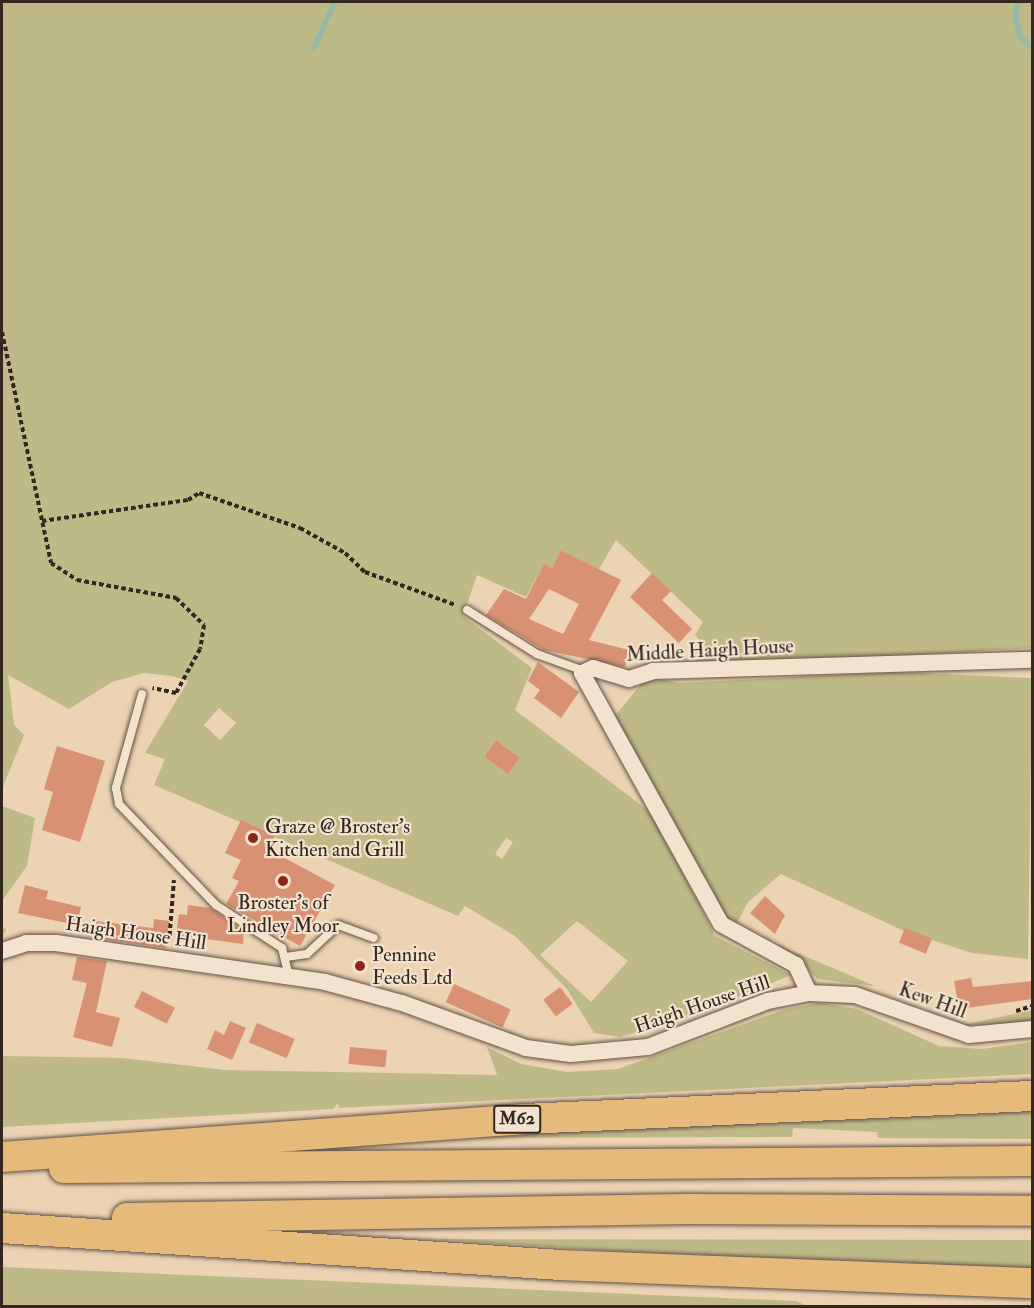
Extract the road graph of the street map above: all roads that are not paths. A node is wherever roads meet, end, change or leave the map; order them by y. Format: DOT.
graph roads {
  1 [pos="466,610"];
  2 [pos="1032,660"];
  3 [pos="584,671"];
  4 [pos="142,694"];
  5 [pos="374,938"];
  6 [pos="2,951"];
  7 [pos="286,957"];
  8 [pos="289,976"];
  9 [pos="809,993"];
  10 [pos="855,995"];
  11 [pos="1032,1029"];
  12 [pos="1032,1095"];
  13 [pos="2,1157"];
  14 [pos="1032,1161"];
  15 [pos="2,1169"];
  16 [pos="1032,1211"];
  17 [pos="2,1220"];
  18 [pos="2,1228"];
  19 [pos="1032,1283"];
  1 -- 3 [label="lane"];
  2 -- 3 [label="street, Middle Haigh House"];
  3 -- 9 [label="street"];
  4 -- 7 [label="lane"];
  5 -- 7 [label="lane"];
  6 -- 8 [label="street, Haigh House Hill"];
  7 -- 8 [label="lane"];
  8 -- 9 [label="street, Haigh House Hill"];
  9 -- 10 [label="street, Haigh House Hill"];
  10 -- 11 [label="street, Kew Hill"];
  12 -- 13 [label="highway, M62"];
  14 -- 15 [label="highway"];
  16 -- 17 [label="highway"];
  18 -- 19 [label="highway"];
}
